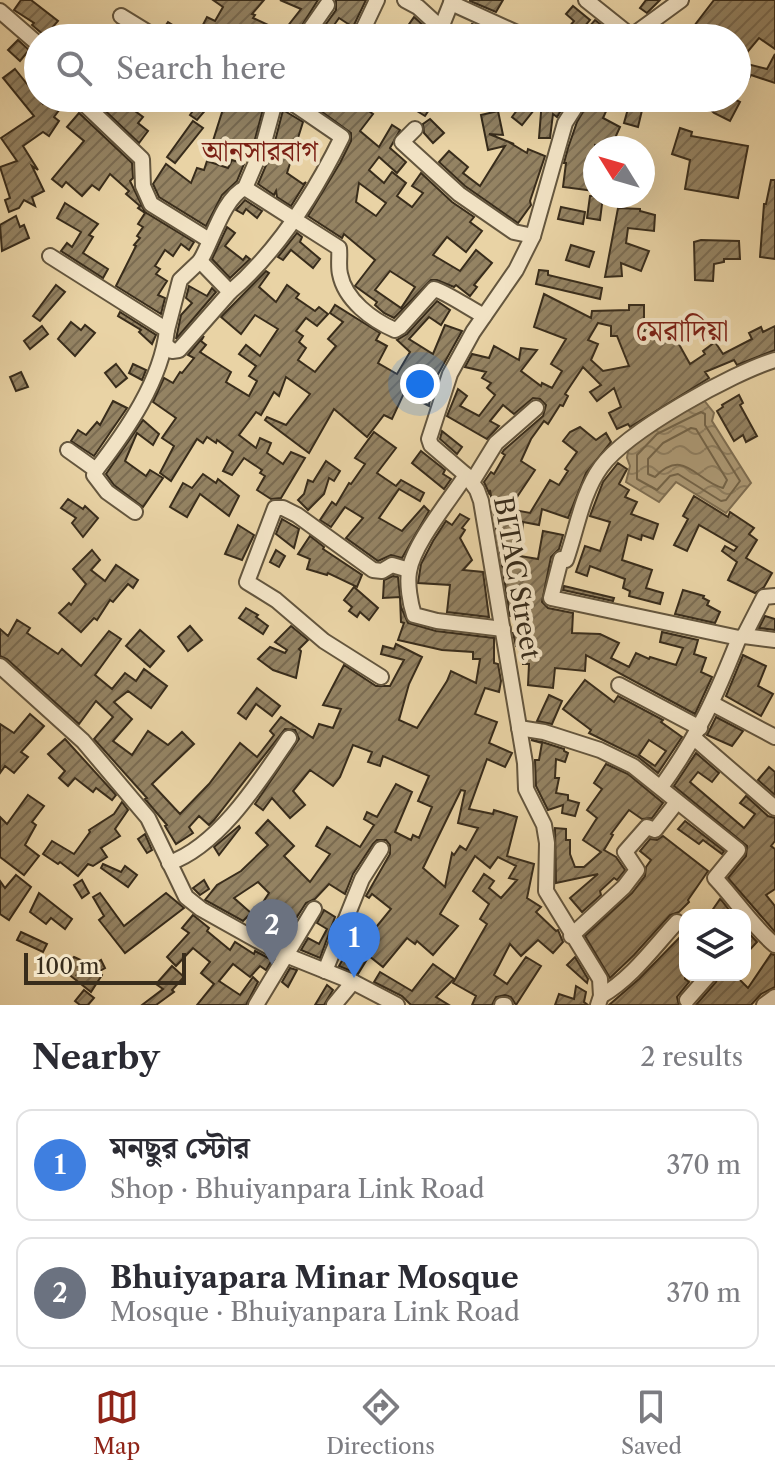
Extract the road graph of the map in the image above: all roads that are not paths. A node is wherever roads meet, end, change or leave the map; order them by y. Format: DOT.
graph roads {
  1 [pos="377,0"];
  2 [pos="405,0"];
  3 [pos="586,0"];
  4 [pos="681,0"];
  5 [pos="452,2"];
  6 [pos="327,5"];
  7 [pos="0,11"];
  8 [pos="121,16"];
  9 [pos="134,24"];
  10 [pos="314,24"];
  11 [pos="366,24"];
  12 [pos="436,24"];
  13 [pos="448,24"];
  14 [pos="498,24"];
  15 [pos="615,24"];
  16 [pos="648,24"];
  17 [pos="24,32"];
  18 [pos="93,112"];
  19 [pos="272,112"];
  20 [pos="305,112"];
  21 [pos="572,112"];
  22 [pos="415,129"];
  23 [pos="245,188"];
  24 [pos="293,218"];
  25 [pos="533,236"];
  26 [pos="209,240"];
  27 [pos="50,256"];
  28 [pos="200,261"];
  29 [pos="230,292"];
  30 [pos="484,316"];
  31 [pos="166,337"];
  32 [pos="775,360"];
  33 [pos="536,408"];
  34 [pos="68,450"];
  35 [pos="96,470"];
  36 [pos="469,478"];
  37 [pos="135,512"];
  38 [pos="409,570"];
  39 [pos="775,596"];
  40 [pos="503,629"];
  41 [pos="742,637"];
  42 [pos="775,640"];
  43 [pos="0,666"];
  44 [pos="381,677"];
  45 [pos="619,685"];
  46 [pos="713,704"];
  47 [pos="519,728"];
  48 [pos="697,733"];
  49 [pos="775,737"];
  50 [pos="289,738"];
  51 [pos="661,787"];
  52 [pos="677,802"];
  53 [pos="775,808"];
  54 [pos="381,849"];
  55 [pos="169,863"];
  56 [pos="314,909"];
  57 [pos="743,909"];
  58 [pos="677,922"];
  59 [pos="751,930"];
  60 [pos="571,936"];
  61 [pos="775,945"];
  62 [pos="287,955"];
  63 [pos="325,971"];
  64 [pos="704,981"];
  65 [pos="353,982"];
  66 [pos="775,997"];
  67 [pos="600,1000"];
  68 [pos="687,1000"];
  69 [pos="256,1005"];
  70 [pos="334,1005"];
  71 [pos="397,1005"];
  72 [pos="764,1005"];
  1 -- 11 [label="street"];
  2 -- 12 [label="street"];
  3 -- 15 [label="street"];
  4 -- 16 [label="street"];
  5 -- 13 [label="street"];
  5 -- 14 [label="street"];
  6 -- 10 [label="street"];
  7 -- 17 [label="street"];
  8 -- 9 [label="street"];
  18 -- 26 [label="street"];
  19 -- 23 [label="street"];
  20 -- 24 [label="street"];
  21 -- 25 [label="street, BITAC Street"];
  22 -- 25 [label="street"];
  23 -- 24 [label="street"];
  23 -- 26 [label="street"];
  24 -- 29 [label="street"];
  24 -- 30 [label="street"];
  25 -- 30 [label="street, BITAC Street"];
  26 -- 28 [label="street"];
  27 -- 31 [label="street"];
  28 -- 29 [label="street"];
  28 -- 31 [label="street"];
  29 -- 31 [label="street"];
  30 -- 36 [label="street, BITAC Street"];
  31 -- 35 [label="street"];
  32 -- 41 [label="street"];
  33 -- 36 [label="street"];
  34 -- 35 [label="street"];
  35 -- 37 [label="street"];
  36 -- 38 [label="street"];
  36 -- 40 [label="street, BITAC Street"];
  38 -- 40 [label="street"];
  38 -- 44 [label="street"];
  39 -- 41 [label="street"];
  40 -- 47 [label="street, BITAC Street"];
  41 -- 42 [label="street"];
  41 -- 46 [label="street"];
  43 -- 55 [label="street"];
  45 -- 48 [label="street"];
  46 -- 48 [label="street"];
  46 -- 49 [label="street"];
  47 -- 51 [label="street"];
  47 -- 60 [label="street, BITAC Street"];
  48 -- 51 [label="street"];
  48 -- 53 [label="street"];
  50 -- 55 [label="street"];
  51 -- 52 [label="street"];
  52 -- 57 [label="street"];
  52 -- 60 [label="street"];
  54 -- 63 [label="street"];
  55 -- 62 [label="street"];
  56 -- 62 [label="street"];
  58 -- 67 [label="street"];
  59 -- 61 [label="street"];
  60 -- 67 [label="street, BITAC Street"];
  62 -- 63 [label="street"];
  62 -- 69 [label="street"];
  63 -- 65 [label="street"];
  64 -- 68 [label="street"];
  65 -- 70 [label="street"];
  65 -- 71 [label="street"];
  66 -- 72 [label="street"];
}
